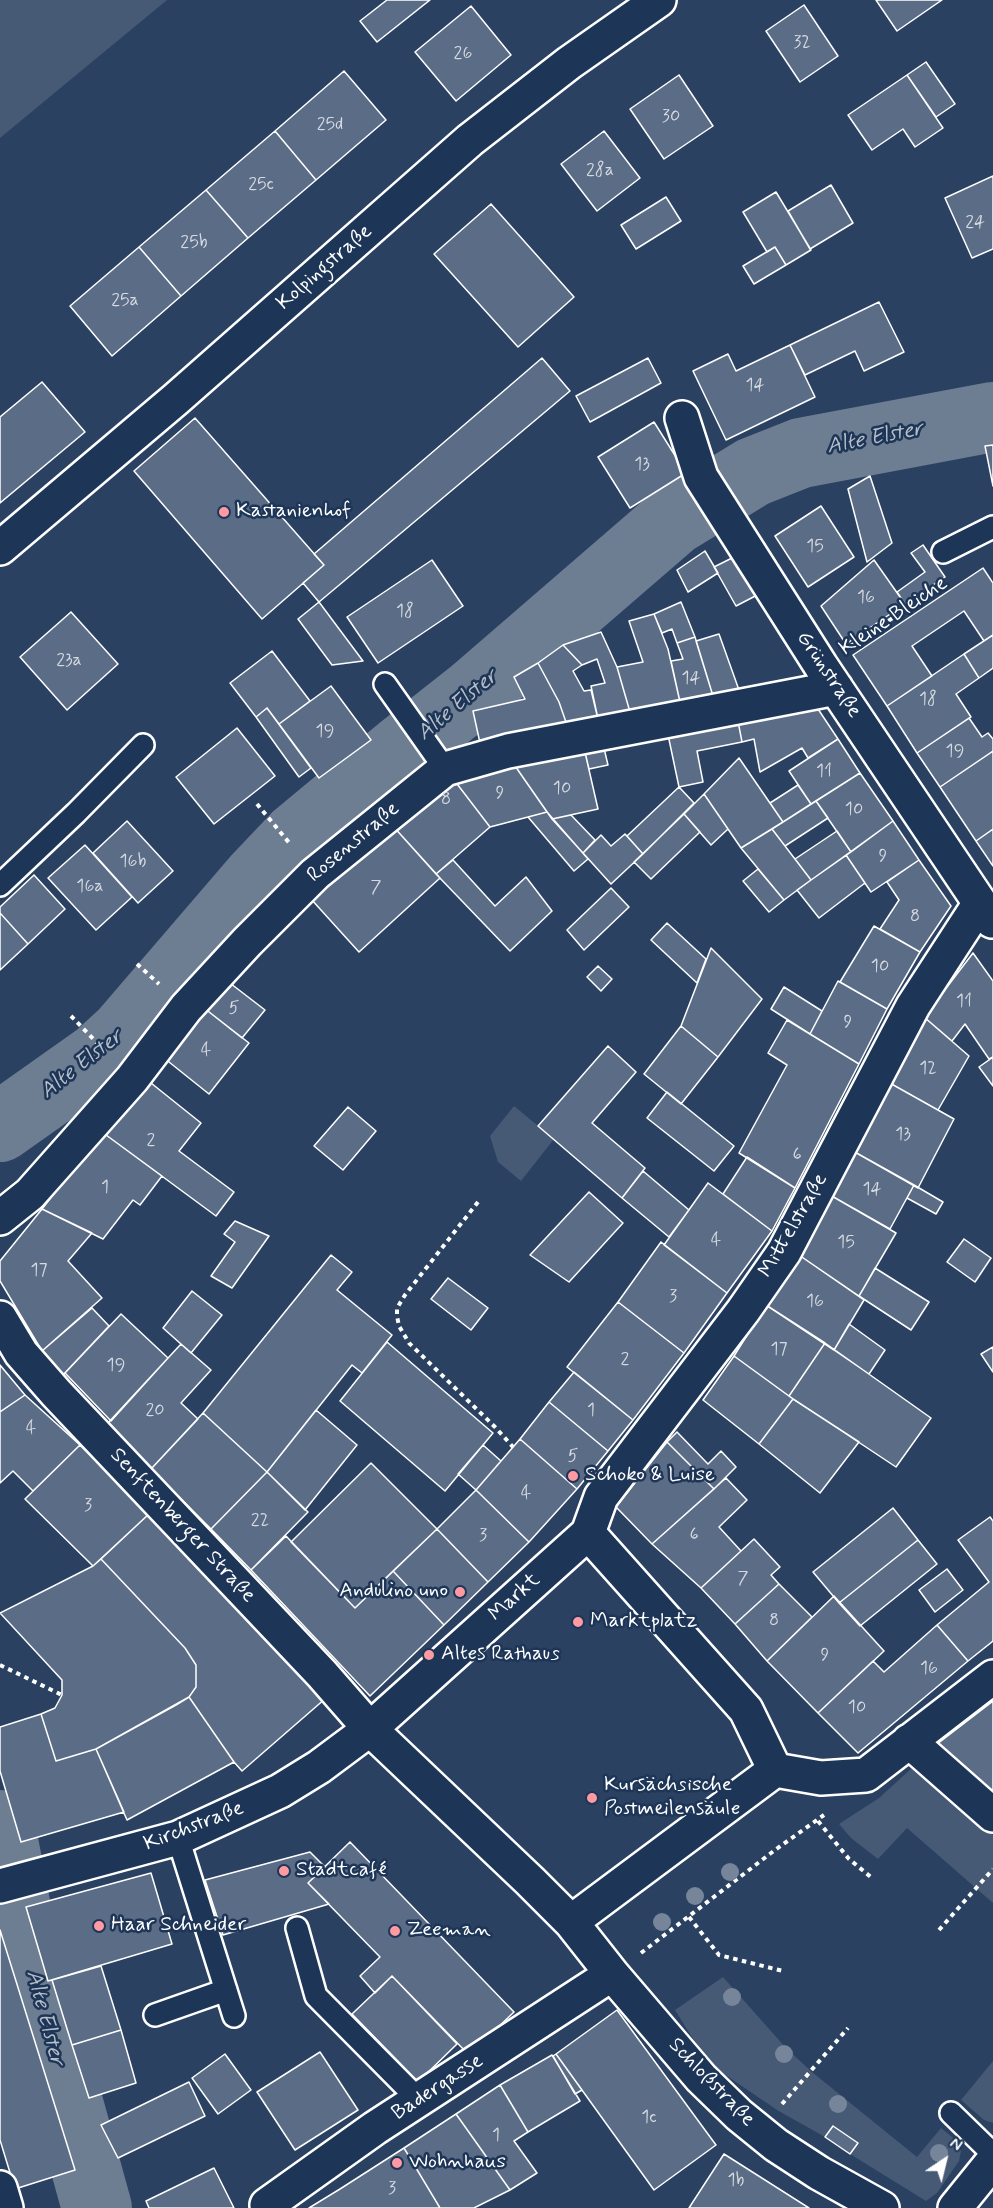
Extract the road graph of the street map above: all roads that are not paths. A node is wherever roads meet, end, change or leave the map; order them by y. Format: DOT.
graph roads {
  1 [pos="659,0"];
  2 [pos="682,418"];
  3 [pos="988,530"];
  4 [pos="0,548"];
  5 [pos="943,552"];
  6 [pos="828,677"];
  7 [pos="386,684"];
  8 [pos="143,745"];
  9 [pos="440,762"];
  10 [pos="0,885"];
  11 [pos="986,913"];
  12 [pos="0,1218"];
  13 [pos="0,1318"];
  14 [pos="588,1533"];
  15 [pos="993,1677"];
  16 [pos="370,1729"];
  17 [pos="909,1742"];
  18 [pos="775,1770"];
  19 [pos="993,1815"];
  20 [pos="178,1838"];
  21 [pos="0,1886"];
  22 [pos="571,1922"];
  23 [pos="297,1928"];
  24 [pos="612,1974"];
  25 [pos="226,1990"];
  26 [pos="154,2014"];
  27 [pos="234,2016"];
  28 [pos="419,2100"];
  29 [pos="951,2113"];
  30 [pos="993,2154"];
  31 [pos="993,2161"];
  32 [pos="0,2188"];
  33 [pos="267,2206"];
  34 [pos="6,2208"];
  35 [pos="882,2208"];
  36 [pos="955,2208"];
  1 -- 4 [label="street, Kolpingstraße"];
  2 -- 6 [label="street, Grünstraße"];
  3 -- 5 [label="lane, Kleine Bleiche"];
  6 -- 9 [label="street, Rosenstraße"];
  6 -- 11 [label="street, Grünstraße"];
  7 -- 9 [label="lane"];
  8 -- 10 [label="lane"];
  9 -- 12 [label="street, Rosenstraße"];
  11 -- 14 [label="street, Mittelstraße"];
  13 -- 16 [label="street, Senftenberger Straße"];
  14 -- 16 [label="street, Markt"];
  14 -- 18 [label="street"];
  15 -- 17 [label="street"];
  16 -- 20 [label="street, Kirchstraße"];
  16 -- 22 [label="street"];
  17 -- 18 [label="street"];
  17 -- 19 [label="street"];
  18 -- 22 [label="street"];
  20 -- 21 [label="street, Kirchstraße"];
  20 -- 25 [label="lane"];
  22 -- 24 [label="street, Schloßstraße"];
  23 -- 28 [label="lane"];
  24 -- 28 [label="street, Badergasse"];
  24 -- 35 [label="street, Schloßstraße"];
  25 -- 26 [label="lane"];
  25 -- 27 [label="lane"];
  28 -- 33 [label="street, Badergasse"];
  29 -- 30 [label="lane"];
  31 -- 36 [label="street"];
  32 -- 34 [label="street"];
}
